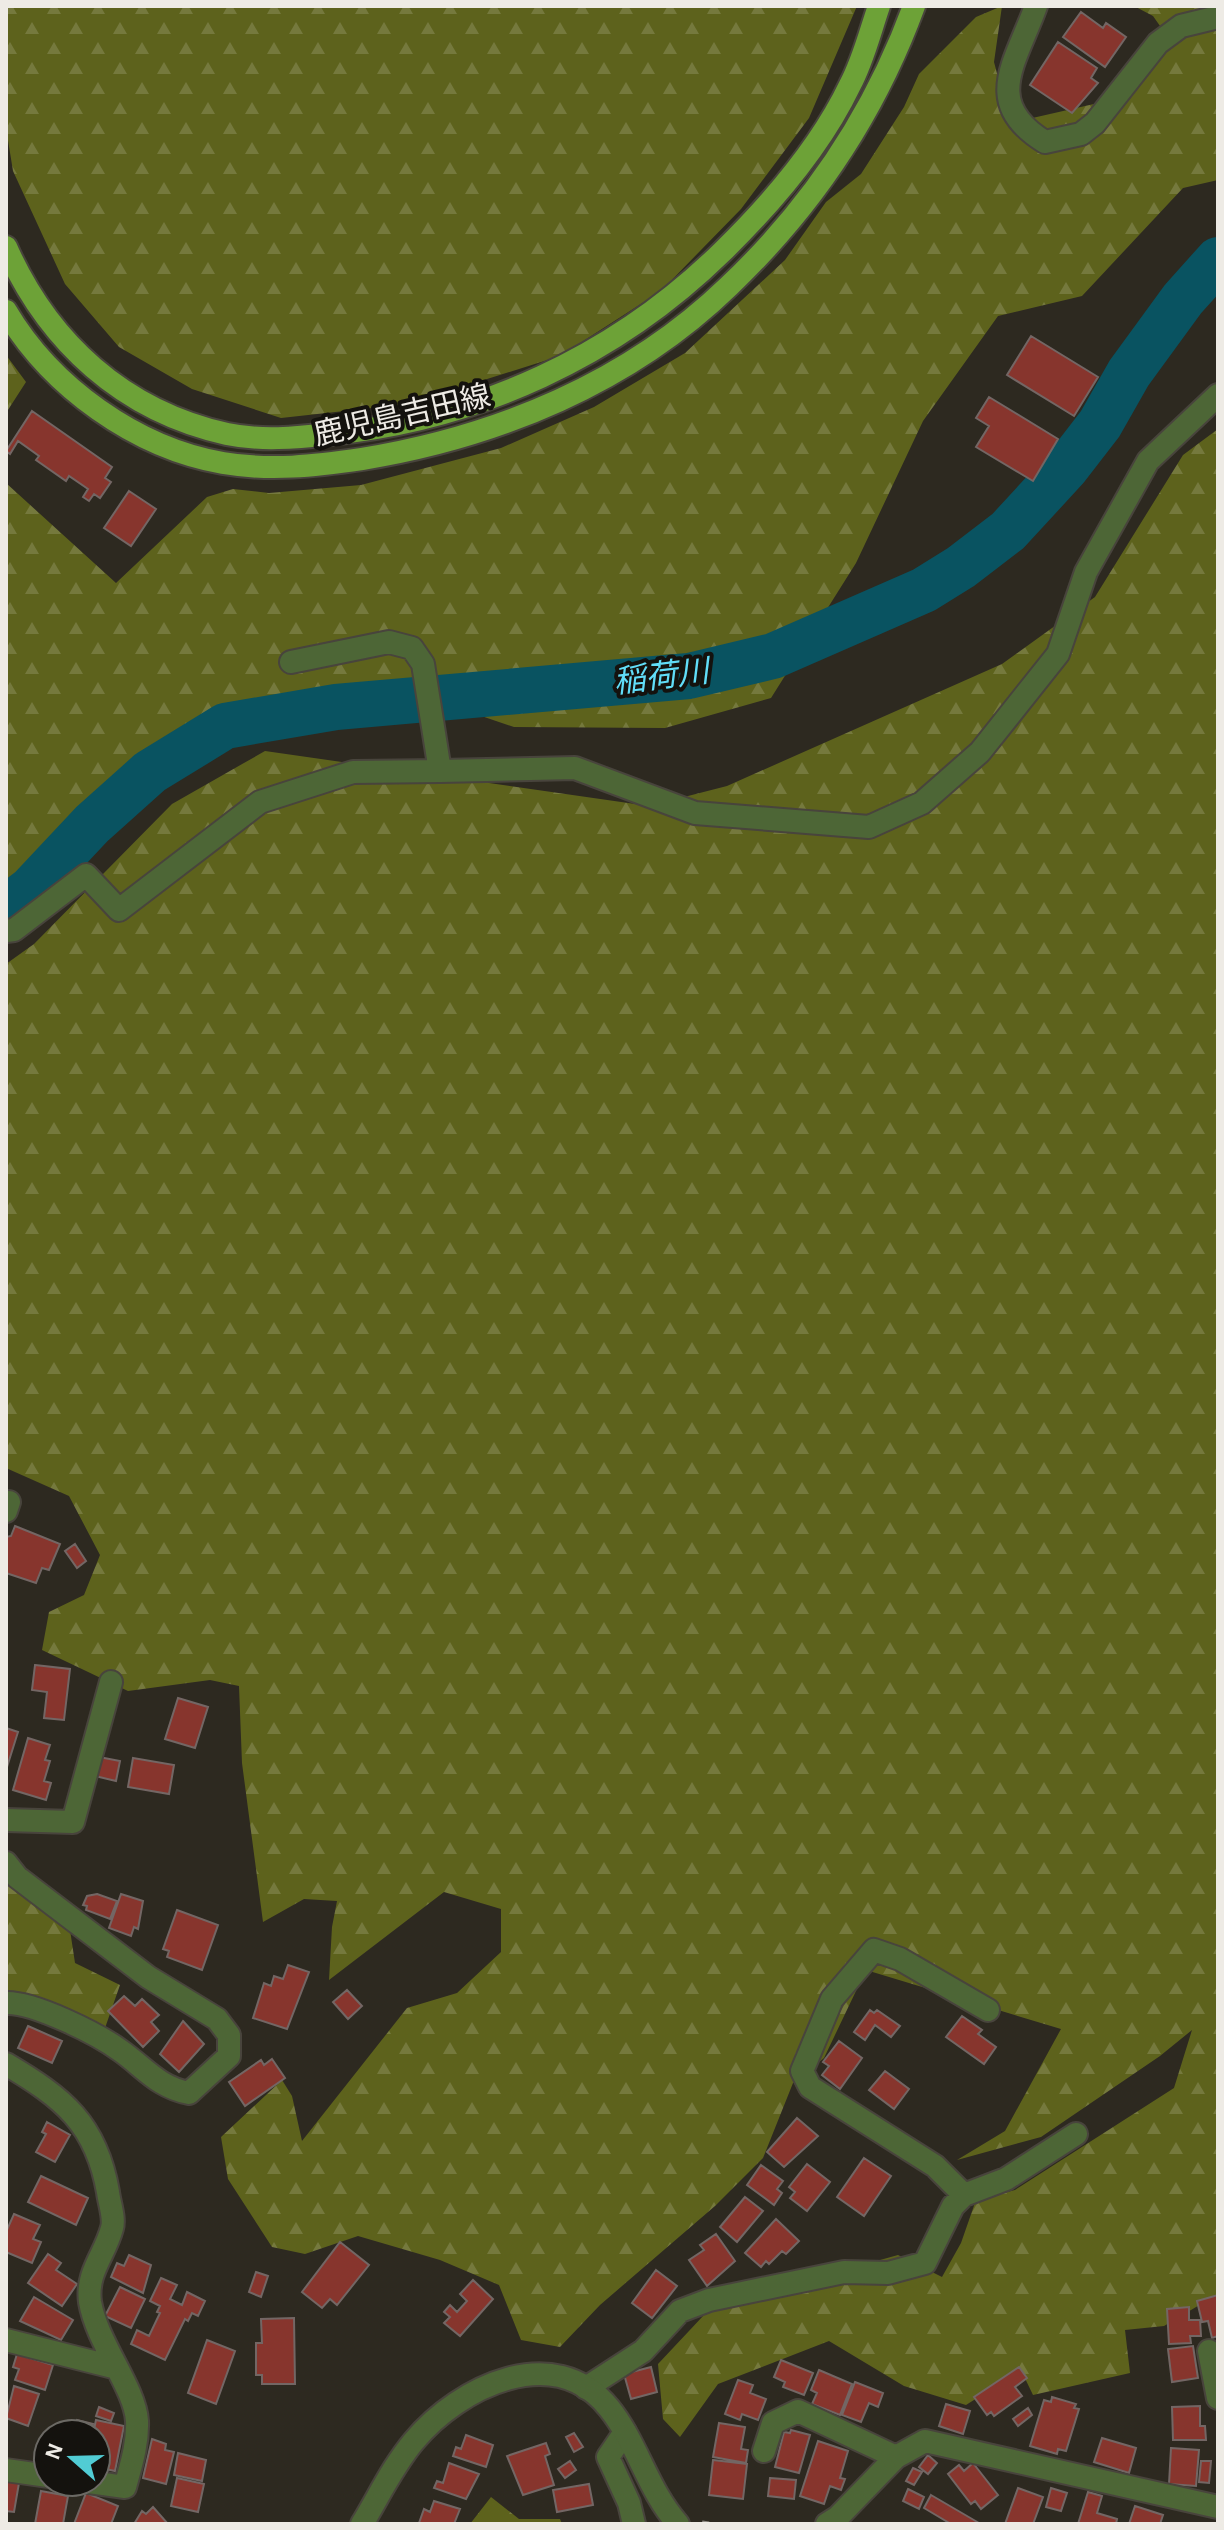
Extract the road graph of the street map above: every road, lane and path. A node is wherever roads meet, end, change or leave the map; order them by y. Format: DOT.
graph roads {
  1 [pos="879,6"];
  2 [pos="914,6"];
  3 [pos="1036,6"];
  4 [pos="1218,17"];
  5 [pos="6,247"];
  6 [pos="6,311"];
  7 [pos="1218,395"];
  8 [pos="291,662"];
  9 [pos="437,762"];
  10 [pos="6,931"];
  11 [pos="111,1682"];
  12 [pos="6,1820"];
  13 [pos="6,1863"];
  14 [pos="6,2003"];
  15 [pos="988,2010"];
  16 [pos="6,2064"];
  17 [pos="1076,2134"];
  18 [pos="964,2195"];
  19 [pos="6,2340"];
  20 [pos="1209,2351"];
  21 [pos="113,2367"];
  22 [pos="586,2388"];
  23 [pos="1218,2398"];
  24 [pos="625,2432"];
  25 [pos="764,2451"];
  26 [pos="896,2457"];
  27 [pos="6,2470"];
  28 [pos="32,2474"];
  29 [pos="112,2485"];
  30 [pos="1218,2507"];
  31 [pos="362,2524"];
  32 [pos="634,2524"];
  33 [pos="678,2524"];
  34 [pos="827,2524"];
  1 -- 5 [label="main road, 鹿児島吉田線"];
  2 -- 6 [label="main road, 鹿児島吉田線"];
  3 -- 4 [label="street"];
  7 -- 9 [label="street"];
  8 -- 9 [label="street"];
  9 -- 10 [label="street"];
  11 -- 12 [label="street"];
  13 -- 14 [label="street"];
  15 -- 18 [label="street"];
  16 -- 21 [label="street"];
  17 -- 18 [label="street"];
  18 -- 22 [label="street"];
  19 -- 21 [label="street"];
  20 -- 23 [label="street"];
  21 -- 29 [label="street"];
  22 -- 24 [label="street"];
  22 -- 31 [label="street"];
  24 -- 32 [label="street"];
  24 -- 33 [label="street"];
  25 -- 26 [label="street"];
  26 -- 30 [label="street"];
  26 -- 34 [label="street"];
  27 -- 28 [label="street"];
}
